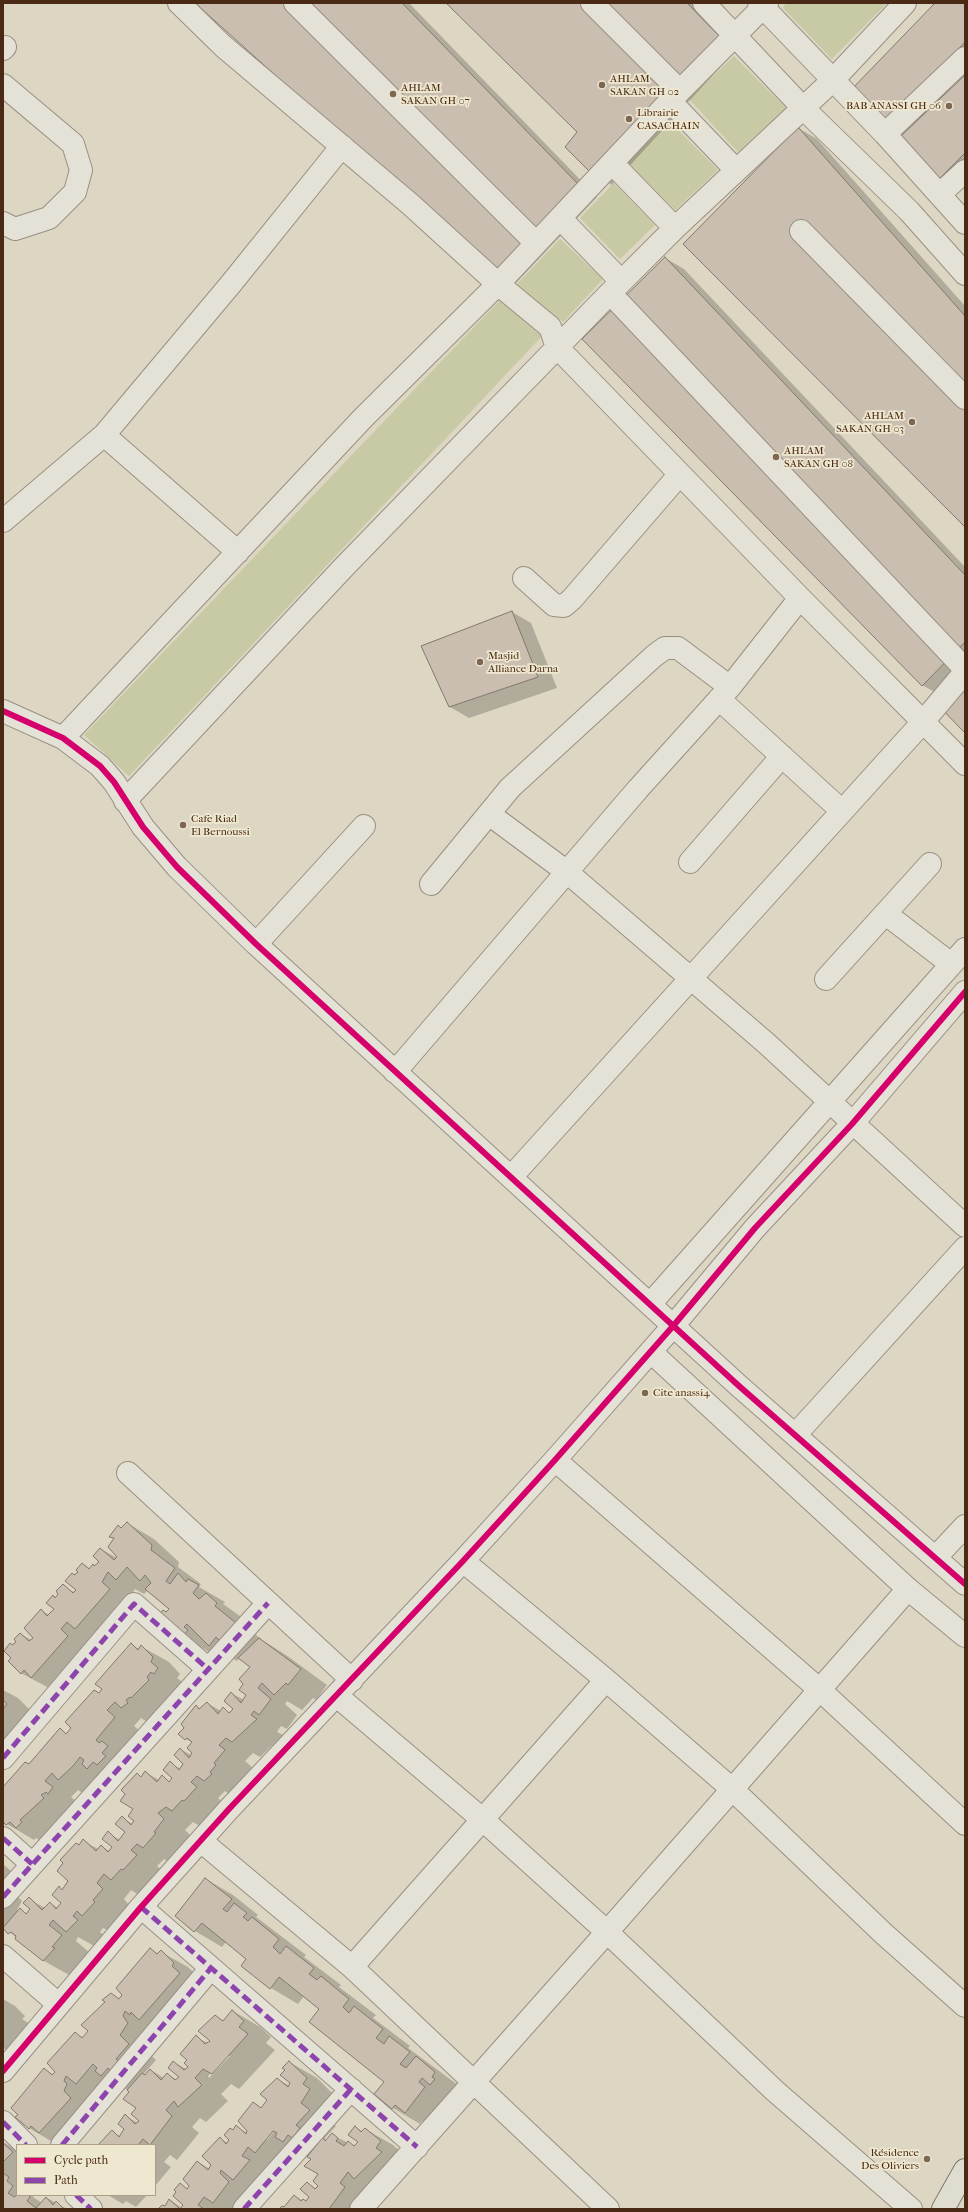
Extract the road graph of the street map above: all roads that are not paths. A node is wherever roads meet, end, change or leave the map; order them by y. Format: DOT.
graph roads {
  1 [pos="178,3"];
  2 [pos="295,3"];
  3 [pos="592,3"];
  4 [pos="704,3"];
  5 [pos="905,3"];
  6 [pos="763,4"];
  7 [pos="736,36"];
  8 [pos="965,58"];
  9 [pos="833,80"];
  10 [pos="3,85"];
  11 [pos="675,96"];
  12 [pos="803,108"];
  13 [pos="885,134"];
  14 [pos="342,146"];
  15 [pos="612,163"];
  16 [pos="736,170"];
  17 [pos="965,170"];
  18 [pos="940,194"];
  19 [pos="560,218"];
  20 [pos="3,223"];
  21 [pos="965,224"];
  22 [pos="674,228"];
  23 [pos="801,231"];
  24 [pos="536,243"];
  25 [pos="965,274"];
  26 [pos="498,284"];
  27 [pos="615,287"];
  28 [pos="557,347"];
  29 [pos="965,398"];
  30 [pos="104,435"];
  31 [pos="680,474"];
  32 [pos="4,519"];
  33 [pos="238,552"];
  34 [pos="524,578"];
  35 [pos="800,598"];
  36 [pos="965,669"];
  37 [pos="965,672"];
  38 [pos="725,693"];
  39 [pos="3,711"];
  40 [pos="922,723"];
  41 [pos="63,738"];
  42 [pos="782,756"];
  43 [pos="965,764"];
  44 [pos="125,801"];
  45 [pos="842,811"];
  46 [pos="489,814"];
  47 [pos="364,826"];
  48 [pos="690,862"];
  49 [pos="930,864"];
  50 [pos="567,872"];
  51 [pos="431,884"];
  52 [pos="886,914"];
  53 [pos="256,944"];
  54 [pos="958,957"];
  55 [pos="690,979"];
  56 [pos="826,979"];
  57 [pos="965,992"];
  58 [pos="395,1072"];
  59 [pos="830,1101"];
  60 [pos="852,1124"];
  61 [pos="512,1176"];
  62 [pos="965,1226"];
  63 [pos="965,1248"];
  64 [pos="651,1303"];
  65 [pos="674,1325"];
  66 [pos="651,1352"];
  67 [pos="796,1434"];
  68 [pos="555,1460"];
  69 [pos="128,1473"];
  70 [pos="965,1526"];
  71 [pos="935,1558"];
  72 [pos="463,1561"];
  73 [pos="965,1584"];
  74 [pos="908,1589"];
  75 [pos="268,1603"];
  76 [pos="965,1636"];
  77 [pos="208,1669"];
  78 [pos="352,1680"];
  79 [pos="606,1680"];
  80 [pos="820,1690"];
  81 [pos="337,1696"];
  82 [pos="3,1758"];
  83 [pos="732,1789"];
  84 [pos="482,1819"];
  85 [pos="965,1824"];
  86 [pos="3,1838"];
  87 [pos="201,1841"];
  88 [pos="32,1864"];
  89 [pos="3,1897"];
  90 [pos="141,1907"];
  91 [pos="607,1932"];
  92 [pos="3,1956"];
  93 [pos="352,1967"];
  94 [pos="211,1968"];
  95 [pos="58,2004"];
  96 [pos="965,2006"];
  97 [pos="3,2071"];
  98 [pos="473,2083"];
  99 [pos="351,2089"];
  100 [pos="3,2122"];
  101 [pos="25,2144"];
  102 [pos="63,2144"];
  103 [pos="417,2147"];
  104 [pos="965,2170"];
  105 [pos="77,2196"];
  106 [pos="90,2209"];
  107 [pos="244,2209"];
  108 [pos="361,2209"];
  109 [pos="608,2209"];
  110 [pos="911,2209"];
  111 [pos="943,2209"];
  1 -- 14 [label="street"];
  2 -- 24 [label="street"];
  3 -- 11 [label="street"];
  4 -- 7 [label="street"];
  5 -- 9 [label="street"];
  6 -- 7 [label="street"];
  6 -- 9 [label="street"];
  7 -- 11 [label="street"];
  7 -- 12 [label="street"];
  8 -- 13 [label="street"];
  9 -- 12 [label="street"];
  9 -- 13 [label="street"];
  10 -- 20 [label="street"];
  11 -- 15 [label="street"];
  11 -- 16 [label="street"];
  12 -- 16 [label="street"];
  12 -- 25 [label="street"];
  13 -- 18 [label="street"];
  14 -- 26 [label="street"];
  14 -- 30 [label="street"];
  15 -- 19 [label="street"];
  15 -- 22 [label="street"];
  16 -- 22 [label="street"];
  17 -- 18 [label="street"];
  18 -- 21 [label="street"];
  19 -- 24 [label="street"];
  19 -- 27 [label="street"];
  22 -- 27 [label="street"];
  23 -- 29 [label="street"];
  24 -- 26 [label="street"];
  26 -- 28 [label="street"];
  26 -- 33 [label="street"];
  27 -- 28 [label="street"];
  27 -- 36 [label="street"];
  28 -- 31 [label="street"];
  28 -- 44 [label="street"];
  30 -- 32 [label="street"];
  30 -- 33 [label="street"];
  31 -- 34 [label="street"];
  31 -- 35 [label="street"];
  33 -- 41 [label="street"];
  35 -- 38 [label="street"];
  35 -- 40 [label="street"];
  37 -- 40 [label="street"];
  38 -- 42 [label="street"];
  38 -- 46 [label="street"];
  38 -- 50 [label="street"];
  39 -- 41 [label="street"];
  40 -- 43 [label="street"];
  40 -- 45 [label="street"];
  41 -- 44 [label="street"];
  42 -- 45 [label="street"];
  42 -- 48 [label="street"];
  44 -- 53 [label="street"];
  45 -- 55 [label="street"];
  46 -- 50 [label="street"];
  46 -- 51 [label="street"];
  47 -- 53 [label="street"];
  49 -- 52 [label="street"];
  50 -- 55 [label="street"];
  50 -- 58 [label="street"];
  52 -- 54 [label="street"];
  52 -- 56 [label="street"];
  53 -- 58 [label="street"];
  54 -- 59 [label="street"];
  55 -- 59 [label="street"];
  55 -- 61 [label="street"];
  57 -- 60 [label="street"];
  58 -- 61 [label="street"];
  59 -- 60 [label="street"];
  59 -- 64 [label="street"];
  60 -- 62 [label="street"];
  60 -- 65 [label="street"];
  61 -- 64 [label="street"];
  63 -- 67 [label="street"];
  64 -- 65 [label="street"];
  65 -- 66 [label="street"];
  65 -- 67 [label="street"];
  66 -- 68 [label="street"];
  66 -- 74 [label="street"];
  67 -- 71 [label="street"];
  68 -- 72 [label="street"];
  68 -- 80 [label="street"];
  69 -- 75 [label="street"];
  70 -- 71 [label="street"];
  71 -- 73 [label="street"];
  72 -- 78 [label="street"];
  72 -- 79 [label="street"];
  74 -- 76 [label="street"];
  74 -- 80 [label="street"];
  75 -- 77 [label="street"];
  75 -- 78 [label="street"];
  77 -- 82 [label="street"];
  77 -- 88 [label="street"];
  78 -- 81 [label="street"];
  79 -- 83 [label="street"];
  79 -- 84 [label="street"];
  80 -- 83 [label="street"];
  80 -- 85 [label="street"];
  81 -- 84 [label="street"];
  81 -- 87 [label="street"];
  83 -- 91 [label="street"];
  83 -- 96 [label="street"];
  84 -- 91 [label="street"];
  84 -- 93 [label="street"];
  86 -- 88 [label="street"];
  87 -- 90 [label="street"];
  87 -- 93 [label="street"];
  88 -- 89 [label="street"];
  90 -- 94 [label="street"];
  90 -- 95 [label="street"];
  91 -- 98 [label="street"];
  91 -- 110 [label="street"];
  92 -- 95 [label="street"];
  93 -- 98 [label="street"];
  94 -- 99 [label="street"];
  94 -- 102 [label="street"];
  95 -- 97 [label="street"];
  98 -- 103 [label="street"];
  98 -- 109 [label="street"];
  99 -- 103 [label="street"];
  99 -- 107 [label="street"];
  100 -- 101 [label="street"];
  103 -- 108 [label="street"];
  104 -- 111 [label="main road"];
  105 -- 106 [label="street"];
}
